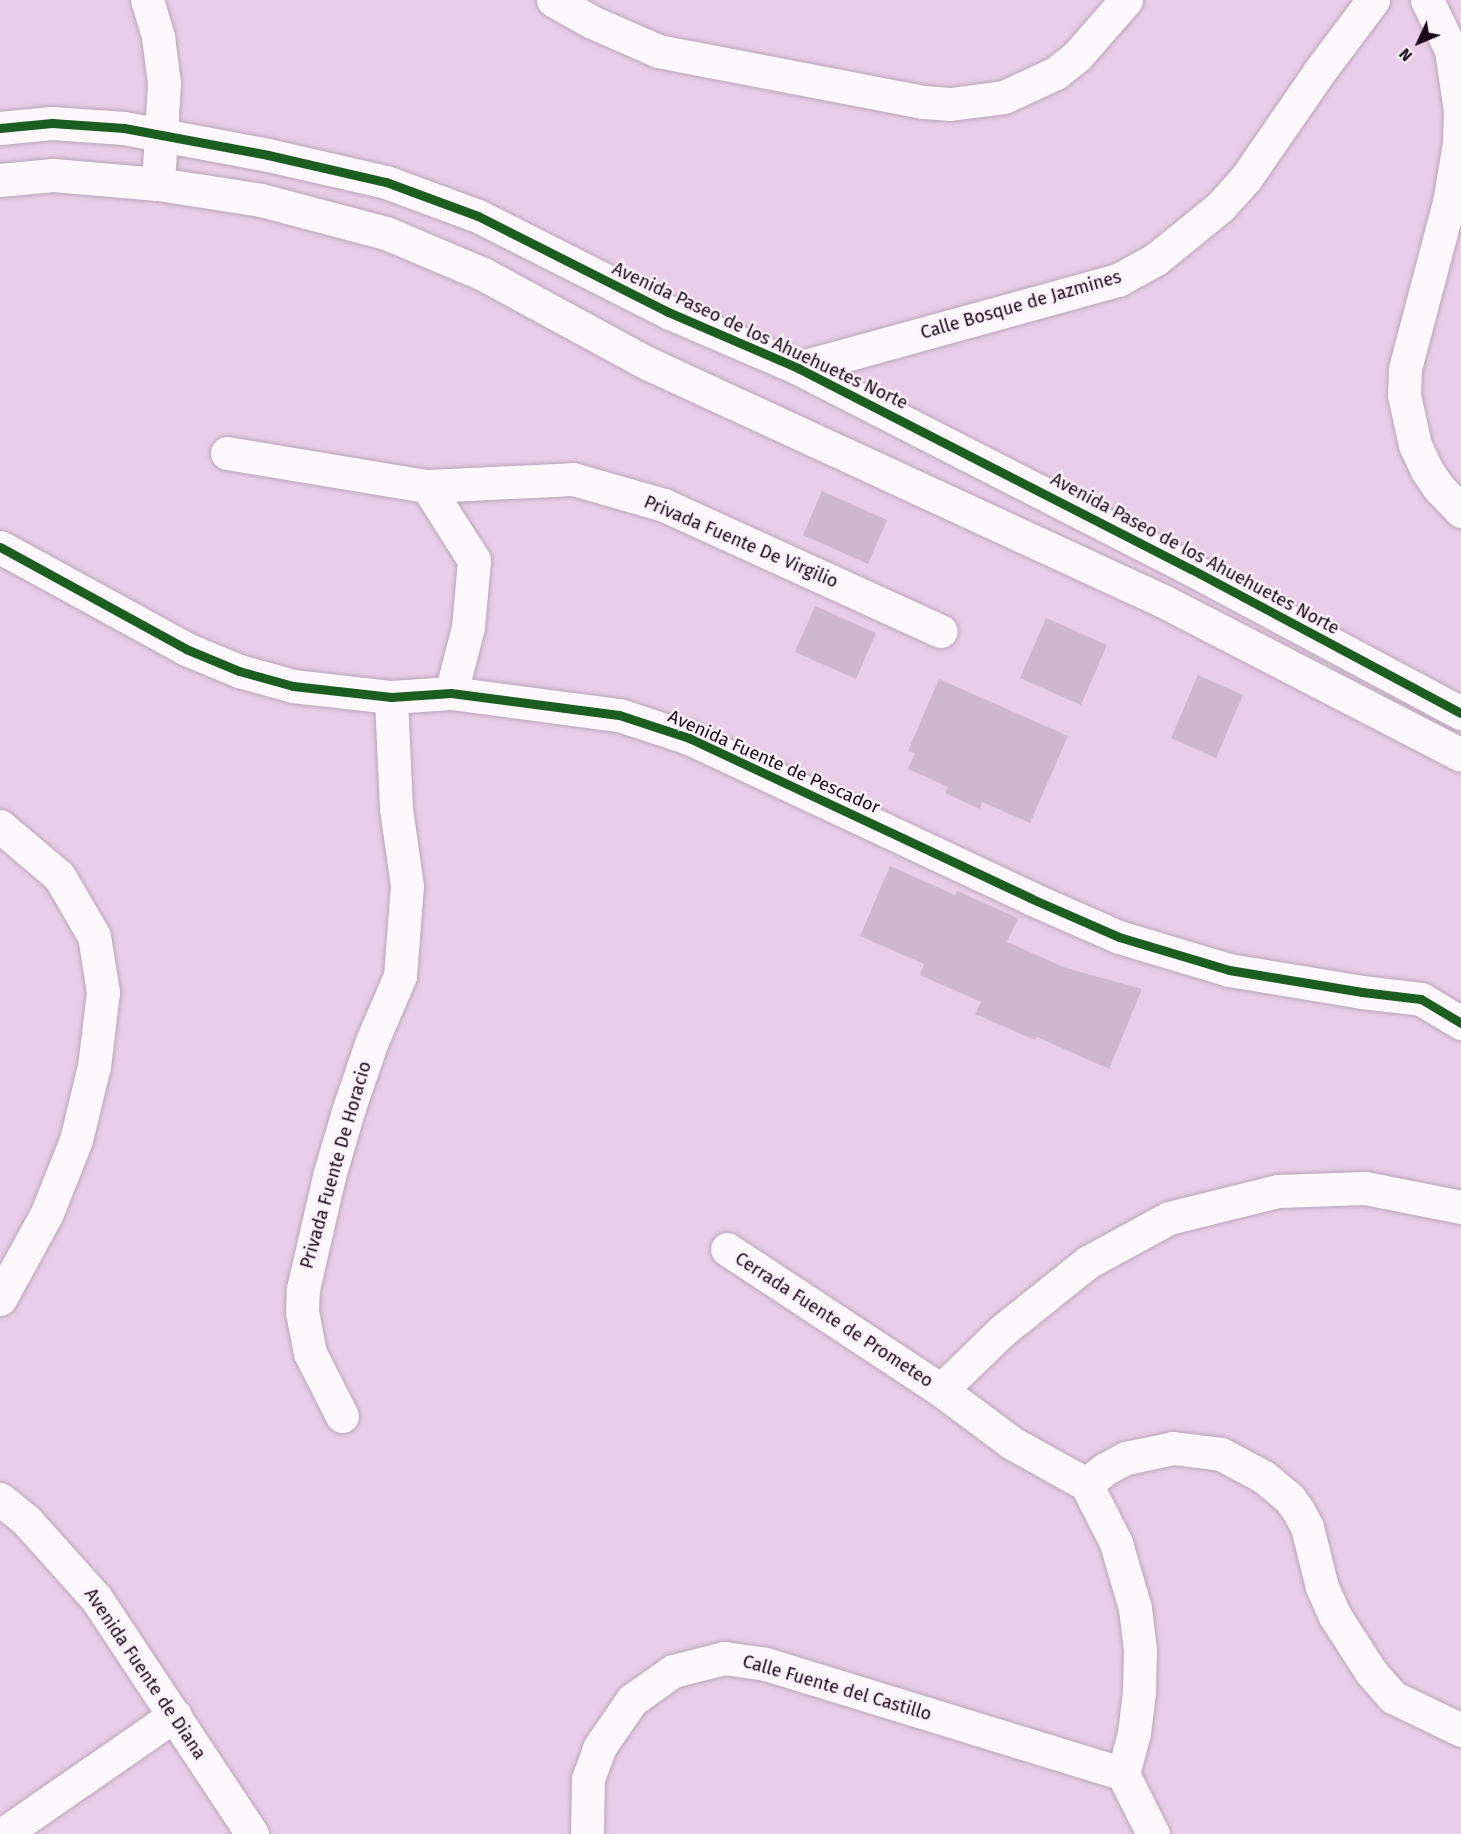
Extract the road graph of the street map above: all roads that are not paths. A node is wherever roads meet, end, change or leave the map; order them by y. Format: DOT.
graph roads {
  1 [pos="147,0"];
  2 [pos="553,0"];
  3 [pos="1126,0"];
  4 [pos="1372,0"];
  5 [pos="1427,0"];
  6 [pos="0,128"];
  7 [pos="160,135"];
  8 [pos="0,180"];
  9 [pos="158,184"];
  10 [pos="798,368"];
  11 [pos="227,453"];
  12 [pos="427,486"];
  13 [pos="1461,511"];
  14 [pos="0,547"];
  15 [pos="941,631"];
  16 [pos="451,693"];
  17 [pos="392,697"];
  18 [pos="1461,713"];
  19 [pos="1461,755"];
  20 [pos="0,826"];
  21 [pos="1461,1023"];
  22 [pos="1461,1207"];
  23 [pos="727,1249"];
  24 [pos="0,1299"];
  25 [pos="941,1390"];
  26 [pos="342,1416"];
  27 [pos="1086,1484"];
  28 [pos="0,1499"];
  29 [pos="175,1715"];
  30 [pos="1461,1730"];
  31 [pos="1124,1774"];
  32 [pos="242,1829"];
  33 [pos="3,1834"];
  34 [pos="587,1834"];
  35 [pos="1154,1834"];
  1 -- 7 [label="street"];
  2 -- 3 [label="street"];
  4 -- 10 [label="street, Calle Bosque de Jazmines"];
  5 -- 13 [label="street"];
  6 -- 7 [label="street, Avenida Paseo de los Ahuehuetes Norte"];
  7 -- 9 [label="street"];
  7 -- 10 [label="street, Avenida Paseo de los Ahuehuetes Norte"];
  8 -- 9 [label="street"];
  9 -- 19 [label="street"];
  10 -- 18 [label="street, Avenida Paseo de los Ahuehuetes Norte"];
  11 -- 12 [label="street, Privada Fuente De Virgilio"];
  12 -- 15 [label="street, Privada Fuente De Virgilio"];
  12 -- 16 [label="street"];
  14 -- 17 [label="street, Avenida Fuente de Pescador"];
  16 -- 17 [label="street, Avenida Fuente de Pescador"];
  16 -- 21 [label="street, Avenida Fuente de Pescador"];
  17 -- 26 [label="street, Privada Fuente De Horacio"];
  20 -- 24 [label="street"];
  22 -- 25 [label="street"];
  23 -- 25 [label="street, Cerrada Fuente de Prometeo"];
  25 -- 27 [label="street, Cerrada Fuente de Prometeo"];
  27 -- 30 [label="street"];
  27 -- 31 [label="street"];
  28 -- 29 [label="street, Avenida Fuente de Diana"];
  29 -- 32 [label="street, Avenida Fuente de Diana"];
  29 -- 33 [label="street"];
  31 -- 34 [label="street, Calle Fuente del Castillo"];
  31 -- 35 [label="street"];
}
